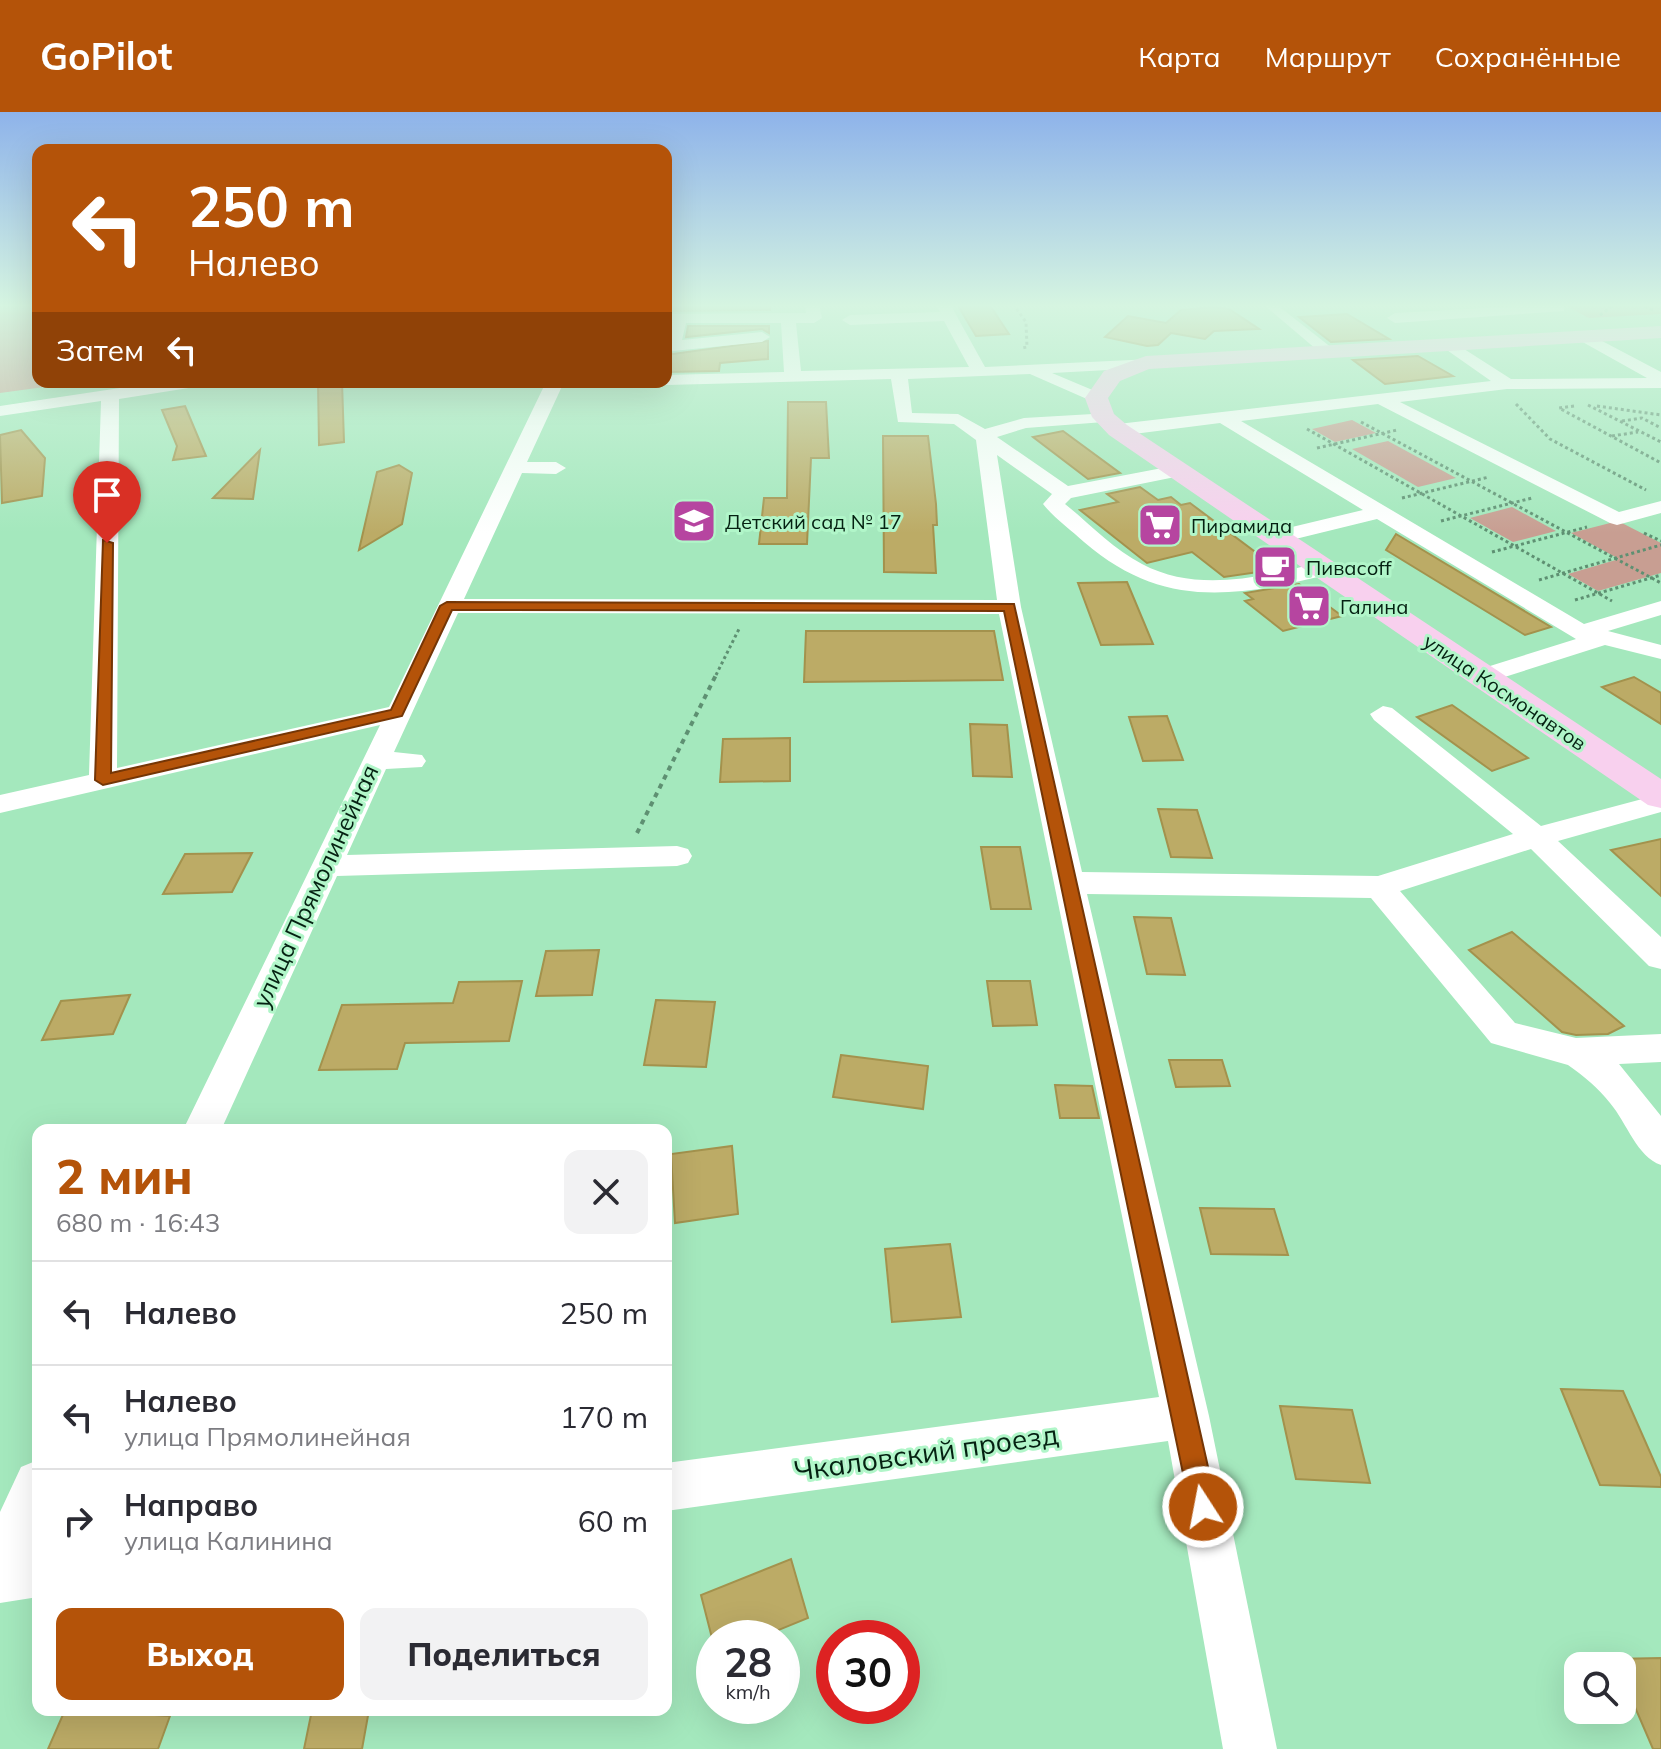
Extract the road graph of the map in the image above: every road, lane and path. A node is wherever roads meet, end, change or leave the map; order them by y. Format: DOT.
graph roads {
  1 [pos="900,380"];
  2 [pos="1047,380"];
  3 [pos="1111,380"];
  4 [pos="1501,380"];
  5 [pos="1661,381"];
  6 [pos="1507,384"];
  7 [pos="156,388"];
  8 [pos="552,388"];
  9 [pos="110,395"];
  10 [pos="1381,399"];
  11 [pos="1328,405"];
  12 [pos="0,411"];
  13 [pos="1276,411"];
  14 [pos="1106,415"];
  15 [pos="1222,417"];
  16 [pos="1621,421"];
  17 [pos="1429,423"];
  18 [pos="1660,427"];
  19 [pos="1638,431"];
  20 [pos="1382,434"];
  21 [pos="985,435"];
  22 [pos="1611,436"];
  23 [pos="1661,440"];
  24 [pos="1335,444"];
  25 [pos="1285,455"];
  26 [pos="1661,463"];
  27 [pos="514,467"];
  28 [pos="556,468"];
  29 [pos="1520,469"];
  30 [pos="1178,471"];
  31 [pos="1470,481"];
  32 [pos="1561,490"];
  33 [pos="1064,493"];
  34 [pos="1421,493"];
  35 [pos="1654,499"];
  36 [pos="1511,503"];
  37 [pos="1375,509"];
  38 [pos="1461,516"];
  39 [pos="1617,519"];
  40 [pos="1409,529"];
  41 [pos="1566,532"];
  42 [pos="1275,538"];
  43 [pos="1661,545"];
  44 [pos="1515,546"];
  45 [pos="1614,558"];
  46 [pos="1461,561"];
  47 [pos="1322,569"];
  48 [pos="1562,573"];
  49 [pos="1661,575"];
  50 [pos="1651,578"];
  51 [pos="1661,583"];
  52 [pos="1508,589"];
  53 [pos="1598,594"];
  54 [pos="447,606"];
  55 [pos="1009,607"];
  56 [pos="1661,608"];
  57 [pos="1543,610"];
  58 [pos="1637,615"];
  59 [pos="741,626"];
  60 [pos="1581,632"];
  61 [pos="1661,652"];
  62 [pos="1483,676"];
  63 [pos="397,713"];
  64 [pos="1383,714"];
  65 [pos="374,760"];
  66 [pos="412,761"];
  67 [pos="103,780"];
  68 [pos="1661,796"];
  69 [pos="1661,803"];
  70 [pos="0,804"];
  71 [pos="1536,837"];
  72 [pos="677,856"];
  73 [pos="623,859"];
  74 [pos="324,866"];
  75 [pos="1070,883"];
  76 [pos="1379,887"];
  77 [pos="1661,957"];
  78 [pos="1661,1048"];
  79 [pos="1576,1052"];
  80 [pos="205,1124"];
  81 [pos="1661,1149"];
  82 [pos="1186,1416"];
  83 [pos="672,1486"];
  84 [pos="32,1497"];
  85 [pos="0,1566"];
  86 [pos="32,1573"];
  87 [pos="0,1578"];
  88 [pos="1250,1749"];
  1 -- 21 [label="street"];
  2 -- 14 [label="street"];
  3 -- 14 [label="main road"];
  4 -- 6 [label="street"];
  5 -- 6 [label="street"];
  6 -- 10 [label="street"];
  6 -- 35 [label="path"];
  7 -- 9 [label="street"];
  8 -- 27 [label="street, улица Прямолинейная"];
  9 -- 12 [label="street"];
  9 -- 67 [label="street"];
  10 -- 11 [label="street"];
  10 -- 17 [label="street"];
  11 -- 13 [label="street"];
  11 -- 20 [label="path"];
  13 -- 15 [label="street"];
  13 -- 24 [label="path"];
  14 -- 15 [label="street"];
  14 -- 21 [label="street"];
  14 -- 30 [label="main road, улица Космонавтов"];
  15 -- 25 [label="street"];
  16 -- 18 [label="path"];
  16 -- 19 [label="path"];
  16 -- 22 [label="path"];
  17 -- 20 [label="path"];
  17 -- 29 [label="street"];
  18 -- 19 [label="path"];
  19 -- 22 [label="path"];
  19 -- 23 [label="path"];
  20 -- 24 [label="path"];
  20 -- 31 [label="path"];
  21 -- 33 [label="street"];
  21 -- 55 [label="street"];
  22 -- 26 [label="path"];
  24 -- 25 [label="path"];
  24 -- 34 [label="path"];
  25 -- 37 [label="street"];
  27 -- 28 [label="street"];
  27 -- 54 [label="street, улица Прямолинейная"];
  29 -- 31 [label="path"];
  29 -- 32 [label="street"];
  30 -- 33 [label="street"];
  30 -- 42 [label="main road, улица Космонавтов"];
  31 -- 34 [label="path"];
  31 -- 36 [label="path"];
  32 -- 36 [label="path"];
  32 -- 39 [label="street"];
  33 -- 47 [label="street"];
  34 -- 37 [label="path"];
  34 -- 38 [label="path"];
  35 -- 39 [label="street"];
  36 -- 38 [label="path"];
  36 -- 41 [label="path"];
  37 -- 40 [label="street"];
  37 -- 42 [label="street"];
  38 -- 40 [label="path"];
  38 -- 44 [label="path"];
  39 -- 41 [label="path"];
  40 -- 46 [label="street"];
  41 -- 44 [label="path"];
  41 -- 45 [label="path"];
  42 -- 47 [label="main road, улица Космонавтов"];
  43 -- 45 [label="path"];
  44 -- 46 [label="path"];
  44 -- 48 [label="path"];
  45 -- 48 [label="path"];
  45 -- 50 [label="path"];
  46 -- 52 [label="street"];
  47 -- 62 [label="main road, улица Космонавтов"];
  48 -- 52 [label="path"];
  48 -- 53 [label="path"];
  49 -- 50 [label="path"];
  50 -- 51 [label="path"];
  50 -- 53 [label="path"];
  52 -- 57 [label="street"];
  53 -- 57 [label="path"];
  53 -- 58 [label="path"];
  54 -- 55 [label="street"];
  54 -- 63 [label="street, улица Прямолинейная"];
  55 -- 75 [label="street"];
  56 -- 58 [label="street"];
  57 -- 60 [label="street"];
  58 -- 60 [label="street"];
  59 -- 73 [label="path"];
  60 -- 61 [label="street"];
  60 -- 62 [label="street"];
  62 -- 68 [label="main road, улица Космонавтов"];
  63 -- 65 [label="street, улица Прямолинейная"];
  63 -- 67 [label="street"];
  64 -- 71 [label="street"];
  65 -- 66 [label="street"];
  65 -- 74 [label="street, улица Прямолинейная"];
  67 -- 70 [label="street"];
  69 -- 71 [label="street"];
  71 -- 76 [label="street"];
  71 -- 77 [label="street"];
  72 -- 73 [label="street"];
  73 -- 74 [label="street"];
  74 -- 80 [label="street, улица Прямолинейная"];
  75 -- 76 [label="street"];
  75 -- 82 [label="street"];
  76 -- 79 [label="street"];
  78 -- 79 [label="street"];
  79 -- 81 [label="street"];
  82 -- 83 [label="street, Чкаловский проезд"];
  82 -- 88 [label="street"];
  84 -- 85 [label="street"];
  86 -- 87 [label="street"];
}
